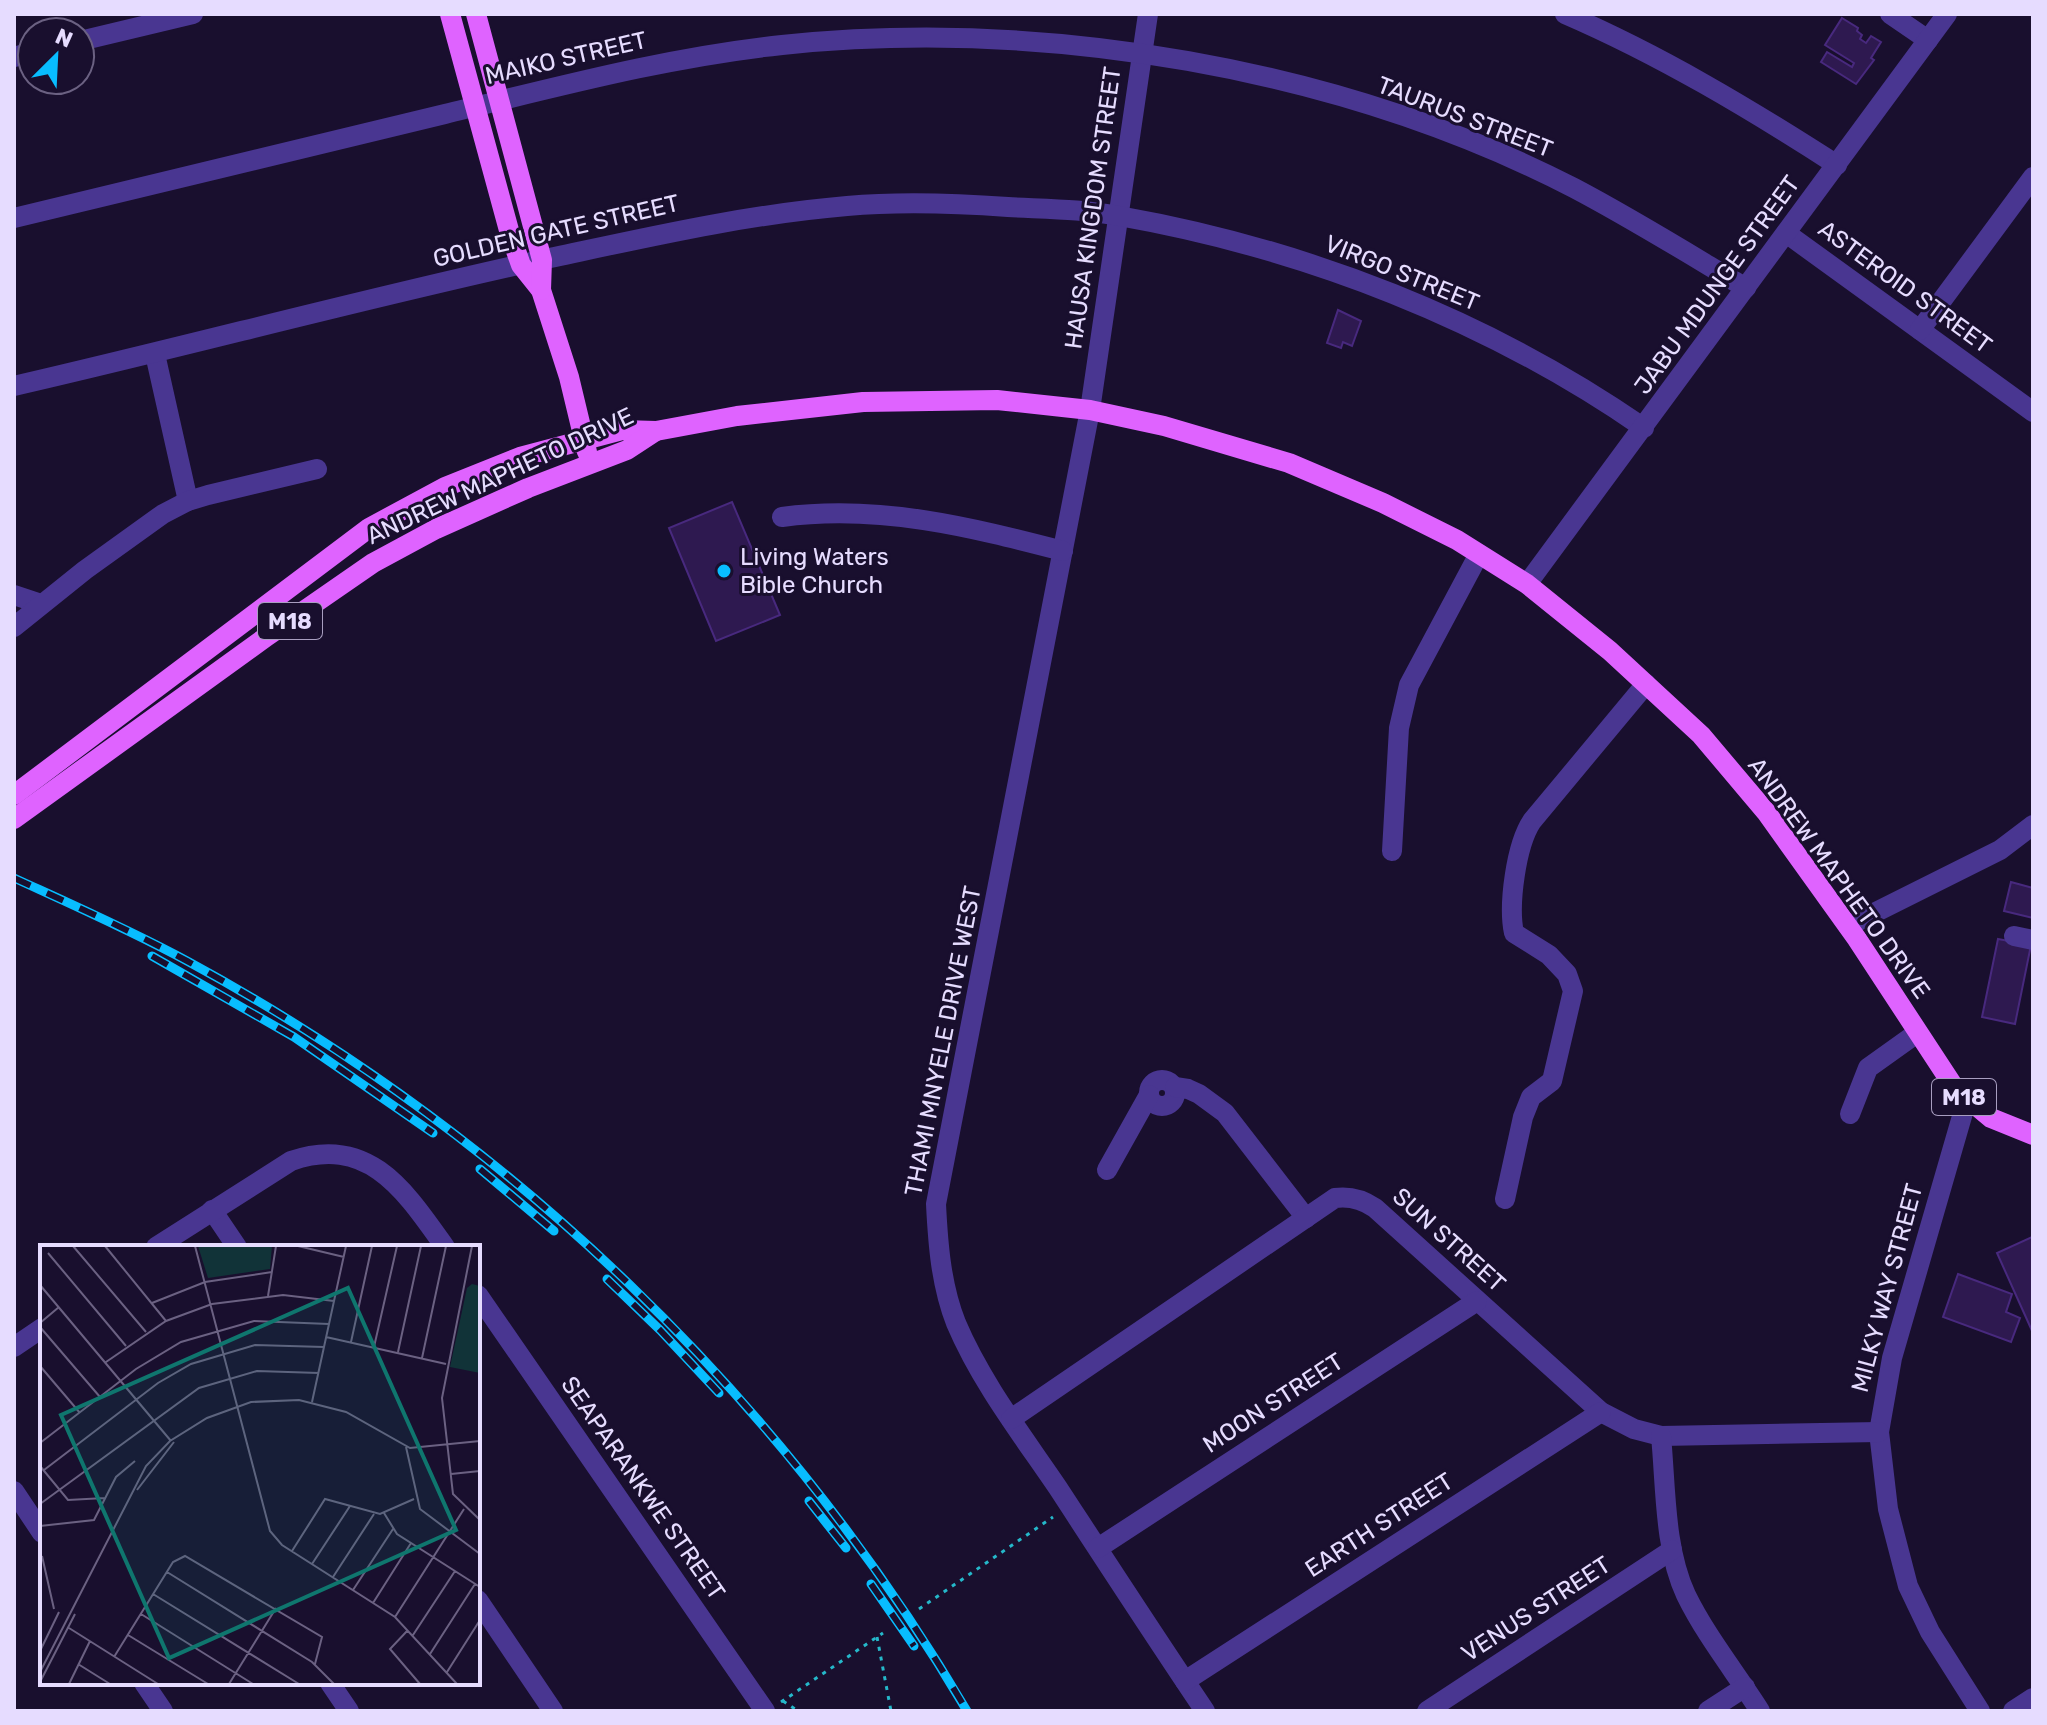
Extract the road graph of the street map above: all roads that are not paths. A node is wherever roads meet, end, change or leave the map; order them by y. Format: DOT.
graph roads {
  1 [pos="193,14"];
  2 [pos="450,14"];
  3 [pos="476,14"];
  4 [pos="1148,14"];
  5 [pos="1565,14"];
  6 [pos="1890,14"];
  7 [pos="1947,14"];
  8 [pos="115,23"];
  9 [pos="96,33"];
  10 [pos="1928,40"];
  11 [pos="1142,52"];
  12 [pos="500,101"];
  13 [pos="474,107"];
  14 [pos="1837,165"];
  15 [pos="2033,177"];
  16 [pos="1119,216"];
  17 [pos="14,218"];
  18 [pos="1786,233"];
  19 [pos="542,260"];
  20 [pos="521,265"];
  21 [pos="1746,288"];
  22 [pos="541,290"];
  23 [pos="1920,330"];
  24 [pos="155,354"];
  25 [pos="14,386"];
  26 [pos="1090,410"];
  27 [pos="2033,412"];
  28 [pos="1644,428"];
  29 [pos="656,431"];
  30 [pos="584,439"];
  31 [pos="590,464"];
  32 [pos="317,469"];
  33 [pos="188,501"];
  34 [pos="782,517"];
  35 [pos="1063,551"];
  36 [pos="1479,554"];
  37 [pos="1527,584"];
  38 [pos="14,595"];
  39 [pos="41,604"];
  40 [pos="14,627"];
  41 [pos="1646,684"];
  42 [pos="14,795"];
  43 [pos="14,819"];
  44 [pos="2033,825"];
  45 [pos="1392,851"];
  46 [pos="1848,926"];
  47 [pos="1917,1033"];
  48 [pos="1967,1099"];
  49 [pos="1850,1114"];
  50 [pos="2033,1135"];
  51 [pos="1107,1170"];
  52 [pos="1505,1199"];
  53 [pos="212,1210"];
  54 [pos="1306,1218"];
  55 [pos="159,1245"];
  56 [pos="236,1245"];
  57 [pos="444,1245"];
  58 [pos="480,1298"];
  59 [pos="1477,1301"];
  60 [pos="40,1329"];
  61 [pos="14,1347"];
  62 [pos="1601,1412"];
  63 [pos="1011,1419"];
  64 [pos="1879,1432"];
  65 [pos="1661,1436"];
  66 [pos="14,1491"];
  67 [pos="40,1530"];
  68 [pos="1098,1548"];
  69 [pos="1672,1550"];
  70 [pos="480,1603"];
  71 [pos="1185,1681"];
  72 [pos="145,1685"];
  73 [pos="331,1685"];
  74 [pos="1745,1687"];
  75 [pos="2033,1698"];
  76 [pos="774,1706"];
  77 [pos="163,1711"];
  78 [pos="349,1711"];
  79 [pos="553,1711"];
  80 [pos="1205,1711"];
  81 [pos="1427,1711"];
  82 [pos="1708,1711"];
  83 [pos="1760,1711"];
  84 [pos="1980,1711"];
  85 [pos="2013,1711"];
  1 -- 8 [label="street"];
  2 -- 13 [label="main road"];
  3 -- 12 [label="main road"];
  4 -- 11 [label="street, HAUSA KINGDOM STREET"];
  5 -- 14 [label="street"];
  6 -- 10 [label="street"];
  7 -- 10 [label="street, JABU MDUNGE STREET"];
  8 -- 9 [label="street"];
  10 -- 14 [label="street, JABU MDUNGE STREET"];
  11 -- 12 [label="street, MAIKO STREET"];
  11 -- 16 [label="street, HAUSA KINGDOM STREET"];
  11 -- 21 [label="street, TAURUS STREET"];
  12 -- 13 [label="street, MAIKO STREET"];
  12 -- 19 [label="main road"];
  13 -- 17 [label="street, MAIKO STREET"];
  13 -- 20 [label="main road"];
  14 -- 18 [label="street, JABU MDUNGE STREET"];
  15 -- 23 [label="street"];
  16 -- 19 [label="street, GOLDEN GATE STREET"];
  16 -- 26 [label="street, HAUSA KINGDOM STREET"];
  16 -- 28 [label="street, VIRGO STREET"];
  18 -- 21 [label="street, JABU MDUNGE STREET"];
  18 -- 23 [label="street, ASTEROID STREET"];
  19 -- 20 [label="street, GOLDEN GATE STREET"];
  19 -- 22 [label="main road"];
  20 -- 22 [label="main road"];
  20 -- 24 [label="street, GOLDEN GATE STREET"];
  21 -- 28 [label="street, JABU MDUNGE STREET"];
  22 -- 30 [label="main road"];
  23 -- 27 [label="street, ASTEROID STREET"];
  24 -- 25 [label="street, GOLDEN GATE STREET"];
  24 -- 33 [label="street"];
  26 -- 29 [label="main road, ANDREW MAPHETO DRIVE"];
  26 -- 35 [label="street, THAMI MNYELE DRIVE WEST"];
  26 -- 36 [label="main road, ANDREW MAPHETO DRIVE"];
  28 -- 37 [label="street, JABU MDUNGE STREET"];
  29 -- 30 [label="main road, ANDREW MAPHETO DRIVE"];
  29 -- 31 [label="main road, ANDREW MAPHETO DRIVE"];
  30 -- 31 [label="main road"];
  30 -- 42 [label="main road, ANDREW MAPHETO DRIVE / M18"];
  31 -- 43 [label="main road, ANDREW MAPHETO DRIVE / M18"];
  32 -- 33 [label="street"];
  33 -- 39 [label="street"];
  34 -- 35 [label="street"];
  35 -- 63 [label="street, THAMI MNYELE DRIVE WEST"];
  36 -- 37 [label="main road, ANDREW MAPHETO DRIVE"];
  36 -- 45 [label="street"];
  37 -- 41 [label="main road, ANDREW MAPHETO DRIVE"];
  38 -- 39 [label="street"];
  39 -- 40 [label="street"];
  41 -- 46 [label="main road, ANDREW MAPHETO DRIVE"];
  41 -- 52 [label="street"];
  44 -- 46 [label="street"];
  46 -- 47 [label="main road, ANDREW MAPHETO DRIVE"];
  47 -- 48 [label="main road, ANDREW MAPHETO DRIVE / M18"];
  47 -- 49 [label="street"];
  48 -- 50 [label="main road, ANDREW MAPHETO DRIVE / M18"];
  48 -- 64 [label="street, MILKY WAY STREET"];
  51 -- 54 [label="street"];
  53 -- 55 [label="street"];
  53 -- 56 [label="street"];
  53 -- 57 [label="street"];
  54 -- 59 [label="street, SUN STREET"];
  54 -- 63 [label="street, SUN STREET"];
  58 -- 76 [label="street, SEAPARANKWE STREET"];
  59 -- 62 [label="street, SUN STREET"];
  59 -- 68 [label="street, MOON STREET"];
  60 -- 61 [label="street"];
  62 -- 65 [label="street, SUN STREET"];
  62 -- 71 [label="street, EARTH STREET"];
  63 -- 68 [label="street, THAMI MNYELE DRIVE WEST"];
  64 -- 65 [label="street, SUN STREET"];
  64 -- 84 [label="street, MILKY WAY STREET"];
  65 -- 69 [label="street"];
  66 -- 67 [label="street"];
  68 -- 71 [label="street, THAMI MNYELE DRIVE WEST"];
  69 -- 74 [label="street"];
  69 -- 81 [label="street, VENUS STREET"];
  70 -- 79 [label="street"];
  71 -- 80 [label="street, THAMI MNYELE DRIVE WEST"];
  72 -- 77 [label="street"];
  73 -- 78 [label="street"];
  74 -- 82 [label="street"];
  74 -- 83 [label="street"];
  75 -- 85 [label="street"];
}
